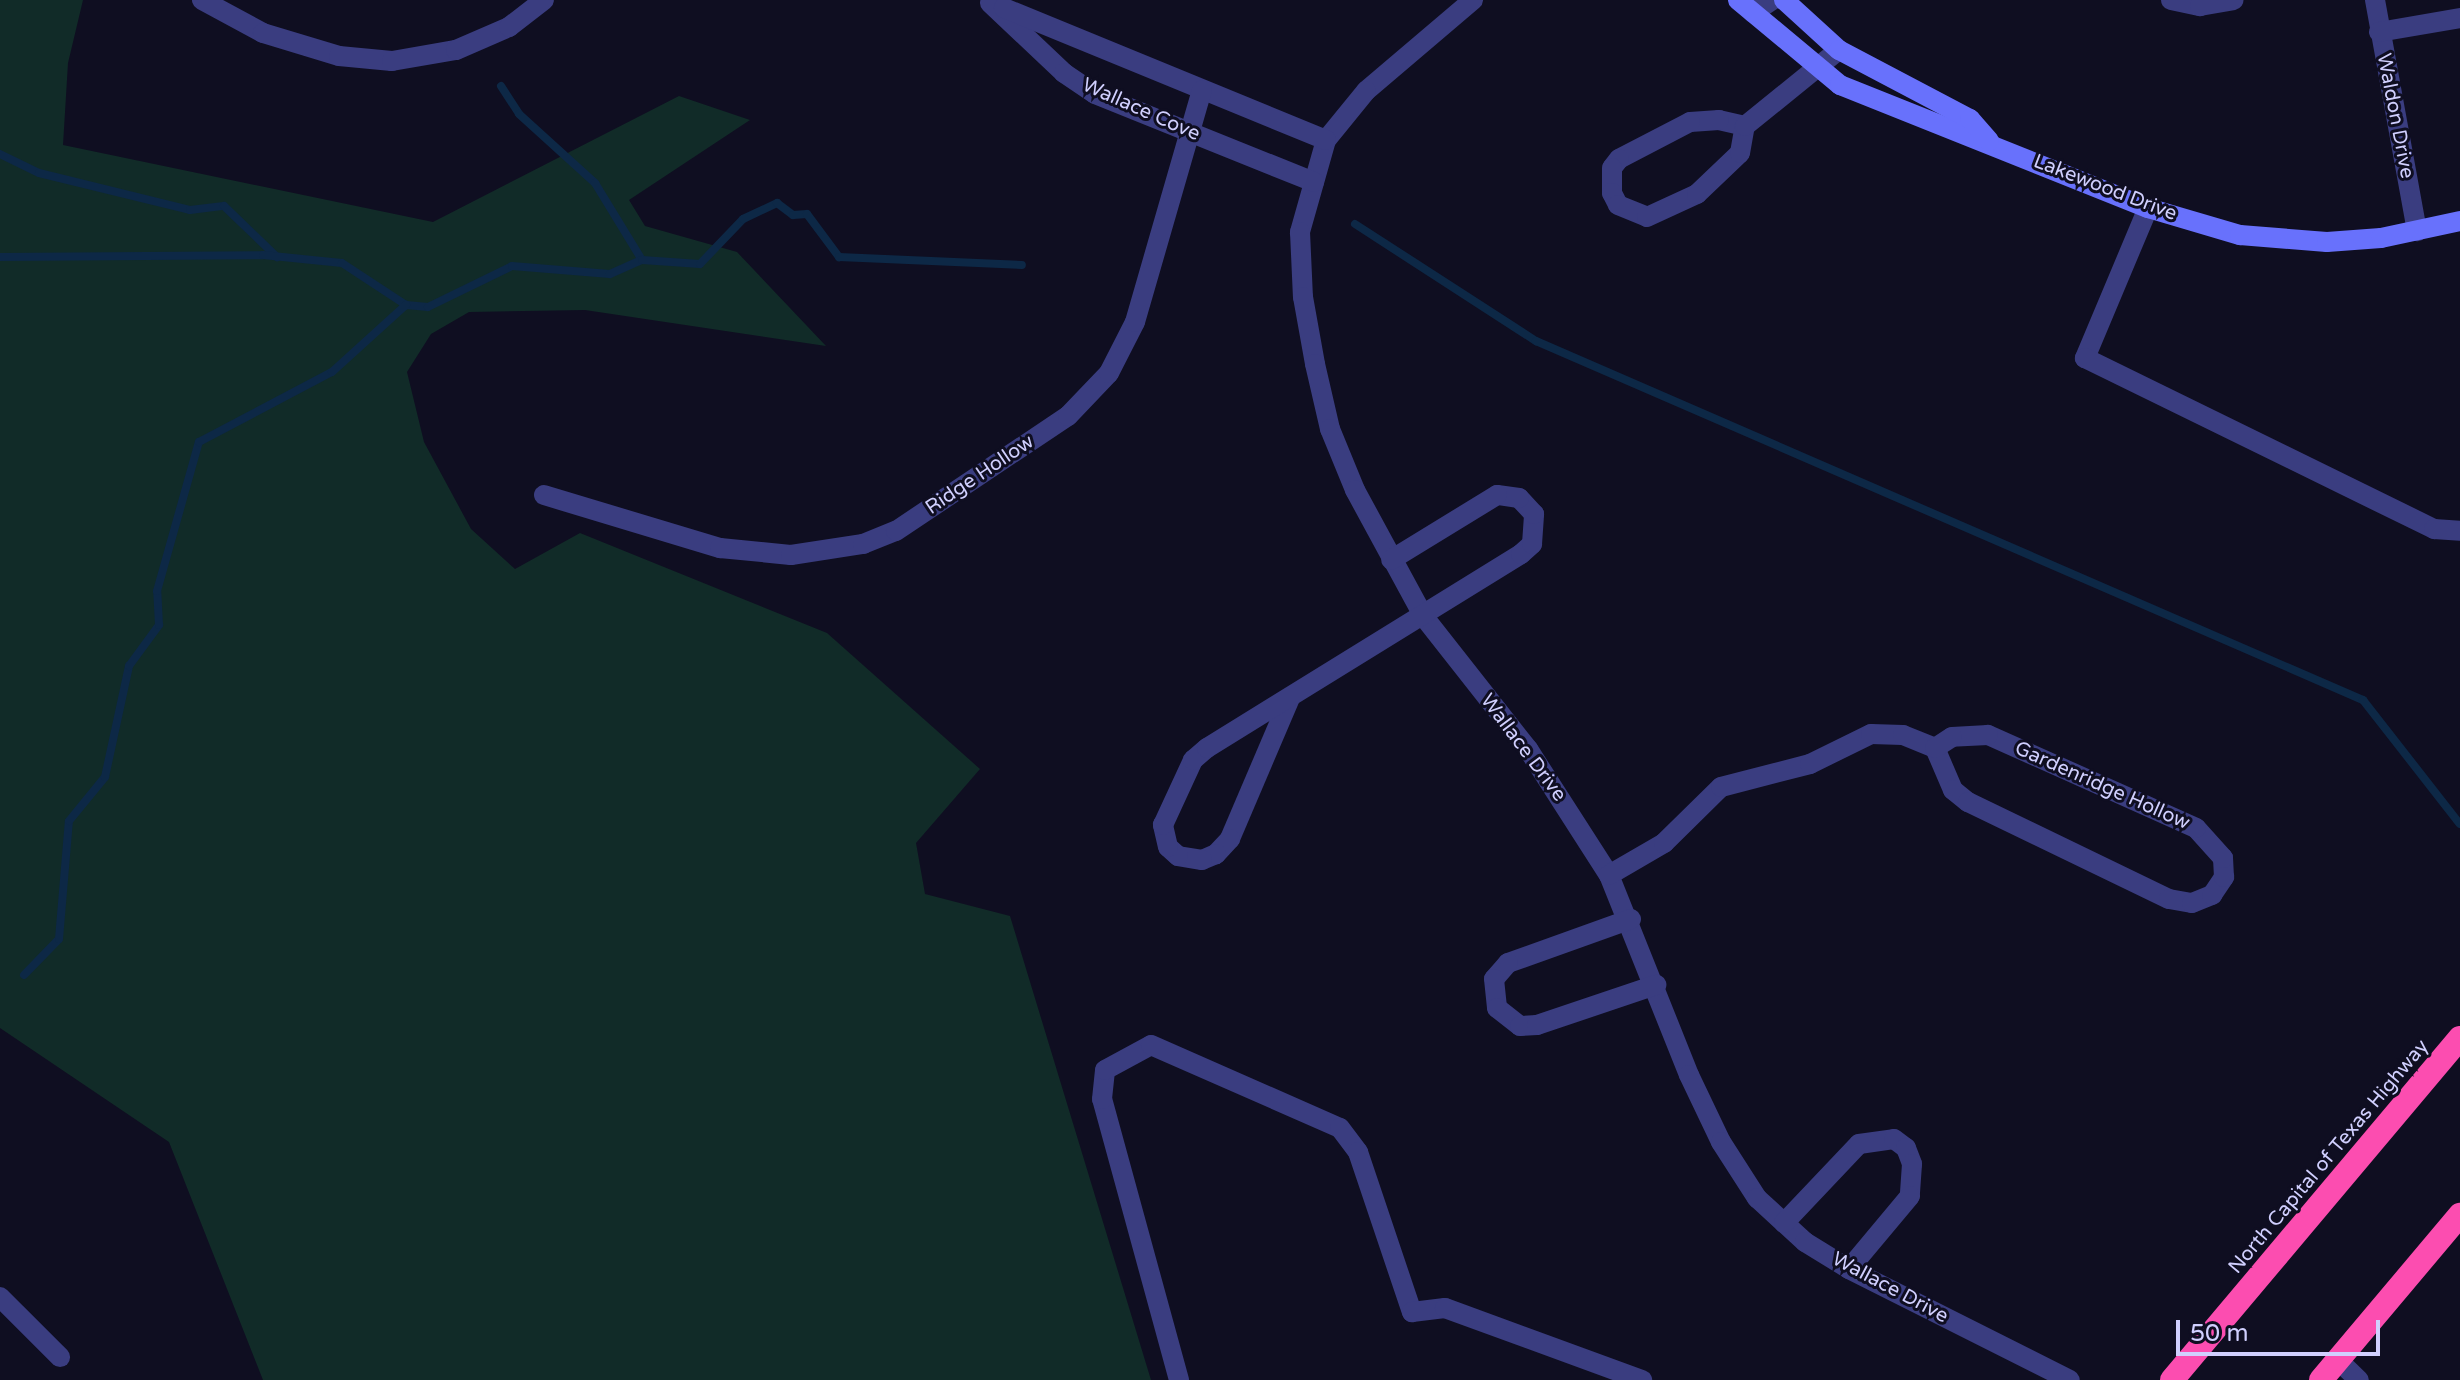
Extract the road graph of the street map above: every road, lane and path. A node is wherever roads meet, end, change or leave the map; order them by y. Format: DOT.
graph roads {
  1 [pos="202,0"];
  2 [pos="544,0"];
  3 [pos="1473,0"];
  4 [pos="1772,0"];
  5 [pos="1784,0"];
  6 [pos="2171,0"];
  7 [pos="2233,0"];
  8 [pos="2375,0"];
  9 [pos="987,2"];
  10 [pos="1746,6"];
  11 [pos="2460,18"];
  12 [pos="2379,32"];
  13 [pos="1839,50"];
  14 [pos="1818,67"];
  15 [pos="1202,90"];
  16 [pos="1745,126"];
  17 [pos="1190,132"];
  18 [pos="1326,140"];
  19 [pos="1989,141"];
  20 [pos="1314,182"];
  21 [pos="2148,208"];
  22 [pos="2460,221"];
  23 [pos="2417,231"];
  24 [pos="544,495"];
  25 [pos="2460,531"];
  26 [pos="1391,560"];
  27 [pos="1424,617"];
  28 [pos="1290,698"];
  29 [pos="1935,748"];
  30 [pos="1609,875"];
  31 [pos="1631,919"];
  32 [pos="1656,985"];
  33 [pos="2460,1038"];
  34 [pos="2460,1215"];
  35 [pos="1784,1223"];
  36 [pos="1849,1269"];
  37 [pos="0,1297"];
  38 [pos="60,1357"];
  39 [pos="2338,1360"];
  40 [pos="1179,1380"];
  41 [pos="1642,1380"];
  42 [pos="2070,1380"];
  43 [pos="2172,1380"];
  44 [pos="2321,1380"];
  45 [pos="2359,1380"];
  1 -- 2 [label="street"];
  3 -- 18 [label="street, Wallace Drive"];
  4 -- 10 [label="street"];
  5 -- 13 [label="street, Lakewood Drive"];
  6 -- 7 [label="street"];
  8 -- 12 [label="street, Waldon Drive"];
  9 -- 15 [label="street, Wallace Cove"];
  9 -- 17 [label="street, Wallace Cove"];
  10 -- 14 [label="street, Lakewood Drive"];
  11 -- 12 [label="street"];
  12 -- 23 [label="street, Waldon Drive"];
  13 -- 14 [label="street"];
  13 -- 19 [label="street, Lakewood Drive"];
  14 -- 16 [label="street"];
  14 -- 19 [label="street, Lakewood Drive"];
  15 -- 17 [label="street, Ridge Hollow"];
  15 -- 18 [label="street, Wallace Cove"];
  16 -- 16 [label="street"];
  17 -- 20 [label="street, Wallace Cove"];
  17 -- 24 [label="street, Ridge Hollow"];
  18 -- 20 [label="street, Wallace Drive"];
  19 -- 21 [label="street, Lakewood Drive"];
  20 -- 26 [label="street, Wallace Drive"];
  21 -- 23 [label="street, Lakewood Drive"];
  21 -- 25 [label="street"];
  22 -- 23 [label="street, Lakewood Drive"];
  26 -- 27 [label="street, Wallace Drive"];
  26 -- 27 [label="street"];
  27 -- 28 [label="street"];
  27 -- 30 [label="street, Wallace Drive"];
  28 -- 28 [label="street"];
  29 -- 29 [label="street, Gardenridge Hollow"];
  29 -- 30 [label="street"];
  30 -- 31 [label="street, Wallace Drive"];
  31 -- 32 [label="street, Wallace Drive"];
  31 -- 32 [label="street"];
  32 -- 35 [label="street, Wallace Drive"];
  33 -- 43 [label="highway, North Capital of Texas Highway"];
  34 -- 39 [label="highway"];
  35 -- 36 [label="street, Wallace Drive"];
  35 -- 36 [label="street"];
  36 -- 42 [label="street, Wallace Drive"];
  37 -- 38 [label="street"];
  39 -- 44 [label="highway"];
  39 -- 45 [label="street"];
  40 -- 41 [label="street"];
}
